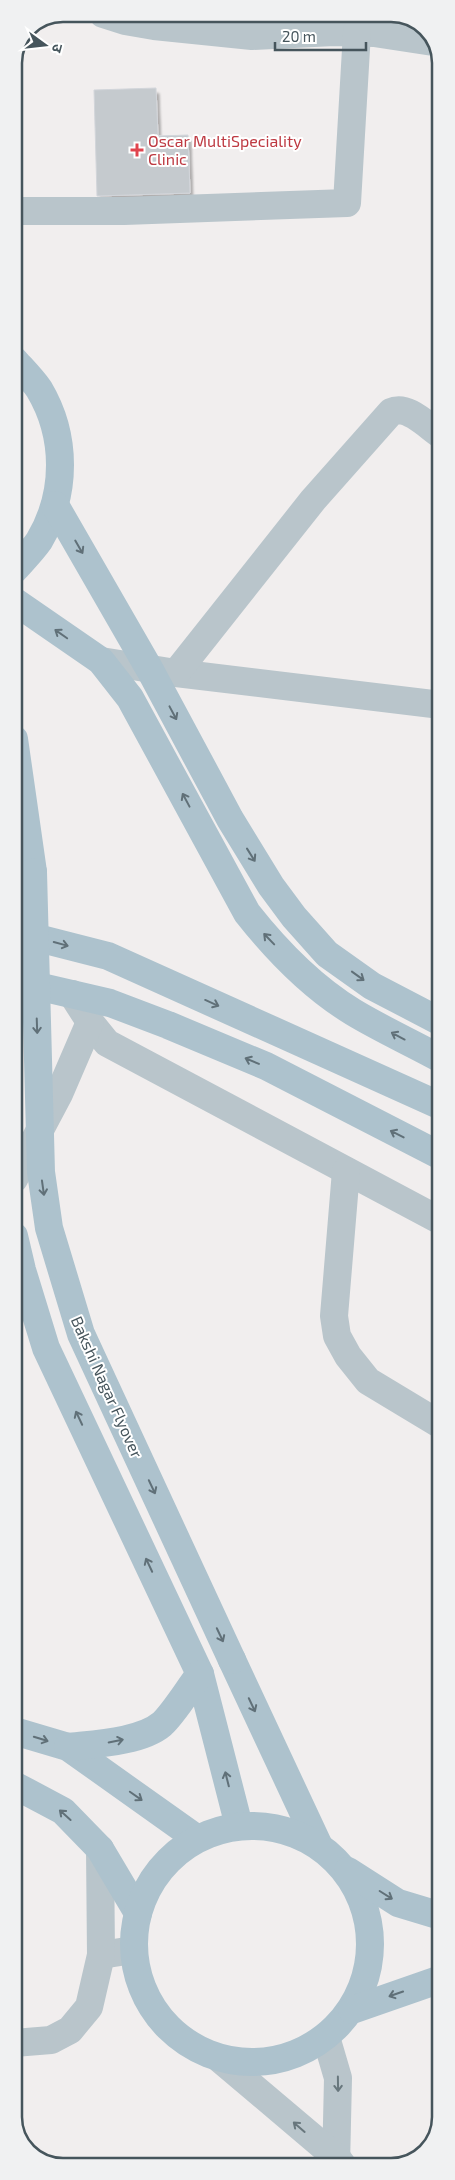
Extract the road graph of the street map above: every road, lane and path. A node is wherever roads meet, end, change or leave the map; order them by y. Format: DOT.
graph roads {
  1 [pos="132,22"];
  2 [pos="357,32"];
  3 [pos="426,41"];
  4 [pos="22,211"];
  5 [pos="22,370"];
  6 [pos="432,429"];
  7 [pos="55,505"];
  8 [pos="22,560"];
  9 [pos="22,607"];
  10 [pos="101,661"];
  11 [pos="163,671"];
  12 [pos="432,704"];
  13 [pos="22,797"];
  14 [pos="22,934"];
  15 [pos="22,986"];
  16 [pos="72,994"];
  17 [pos="432,1017"];
  18 [pos="90,1022"];
  19 [pos="432,1053"];
  20 [pos="432,1102"];
  21 [pos="432,1151"];
  22 [pos="23,1163"];
  23 [pos="346,1171"];
  24 [pos="432,1216"];
  25 [pos="23,1272"];
  26 [pos="432,1420"];
  27 [pos="200,1674"];
  28 [pos="23,1734"];
  29 [pos="68,1747"];
  30 [pos="23,1790"];
  31 [pos="238,1826"];
  32 [pos="196,1838"];
  33 [pos="318,1844"];
  34 [pos="100,1849"];
  35 [pos="345,1869"];
  36 [pos="138,1913"];
  37 [pos="432,1913"];
  38 [pos="133,1950"];
  39 [pos="101,1955"];
  40 [pos="432,1982"];
  41 [pos="352,2010"];
  42 [pos="326,2037"];
  43 [pos="23,2042"];
  44 [pos="220,2059"];
  45 [pos="332,2157"];
  46 [pos="339,2157"];
  1 -- 2 [label="street"];
  2 -- 3 [label="street"];
  2 -- 4 [label="street"];
  5 -- 7 [label="main road"];
  6 -- 11 [label="street"];
  7 -- 8 [label="main road"];
  7 -- 11 [label="main road, one-way"];
  10 -- 9 [label="main road, one-way"];
  10 -- 11 [label="street"];
  19 -- 10 [label="main road, one-way"];
  11 -- 12 [label="street"];
  11 -- 17 [label="main road, one-way"];
  13 -- 33 [label="main road, Bakshi Nagar Flyover, one-way, bridge"];
  14 -- 20 [label="main road, one-way"];
  15 -- 16 [label="main road"];
  16 -- 18 [label="street"];
  21 -- 16 [label="main road, one-way"];
  18 -- 22 [label="street"];
  18 -- 23 [label="street"];
  23 -- 24 [label="street"];
  23 -- 26 [label="street"];
  27 -- 25 [label="main road, one-way"];
  29 -- 27 [label="main road, one-way"];
  31 -- 27 [label="main road, one-way"];
  28 -- 29 [label="main road, one-way"];
  29 -- 32 [label="main road, one-way"];
  34 -- 30 [label="main road, one-way"];
  31 -- 32 [label="main road"];
  31 -- 33 [label="main road"];
  32 -- 36 [label="main road"];
  33 -- 35 [label="main road"];
  34 -- 36 [label="main road"];
  34 -- 39 [label="street"];
  35 -- 37 [label="main road, one-way"];
  35 -- 41 [label="main road"];
  36 -- 38 [label="main road"];
  38 -- 39 [label="street"];
  38 -- 44 [label="main road"];
  39 -- 43 [label="street"];
  40 -- 41 [label="main road, one-way"];
  41 -- 42 [label="main road"];
  42 -- 44 [label="main road"];
  42 -- 46 [label="street, one-way"];
  45 -- 44 [label="street, one-way"];
}
